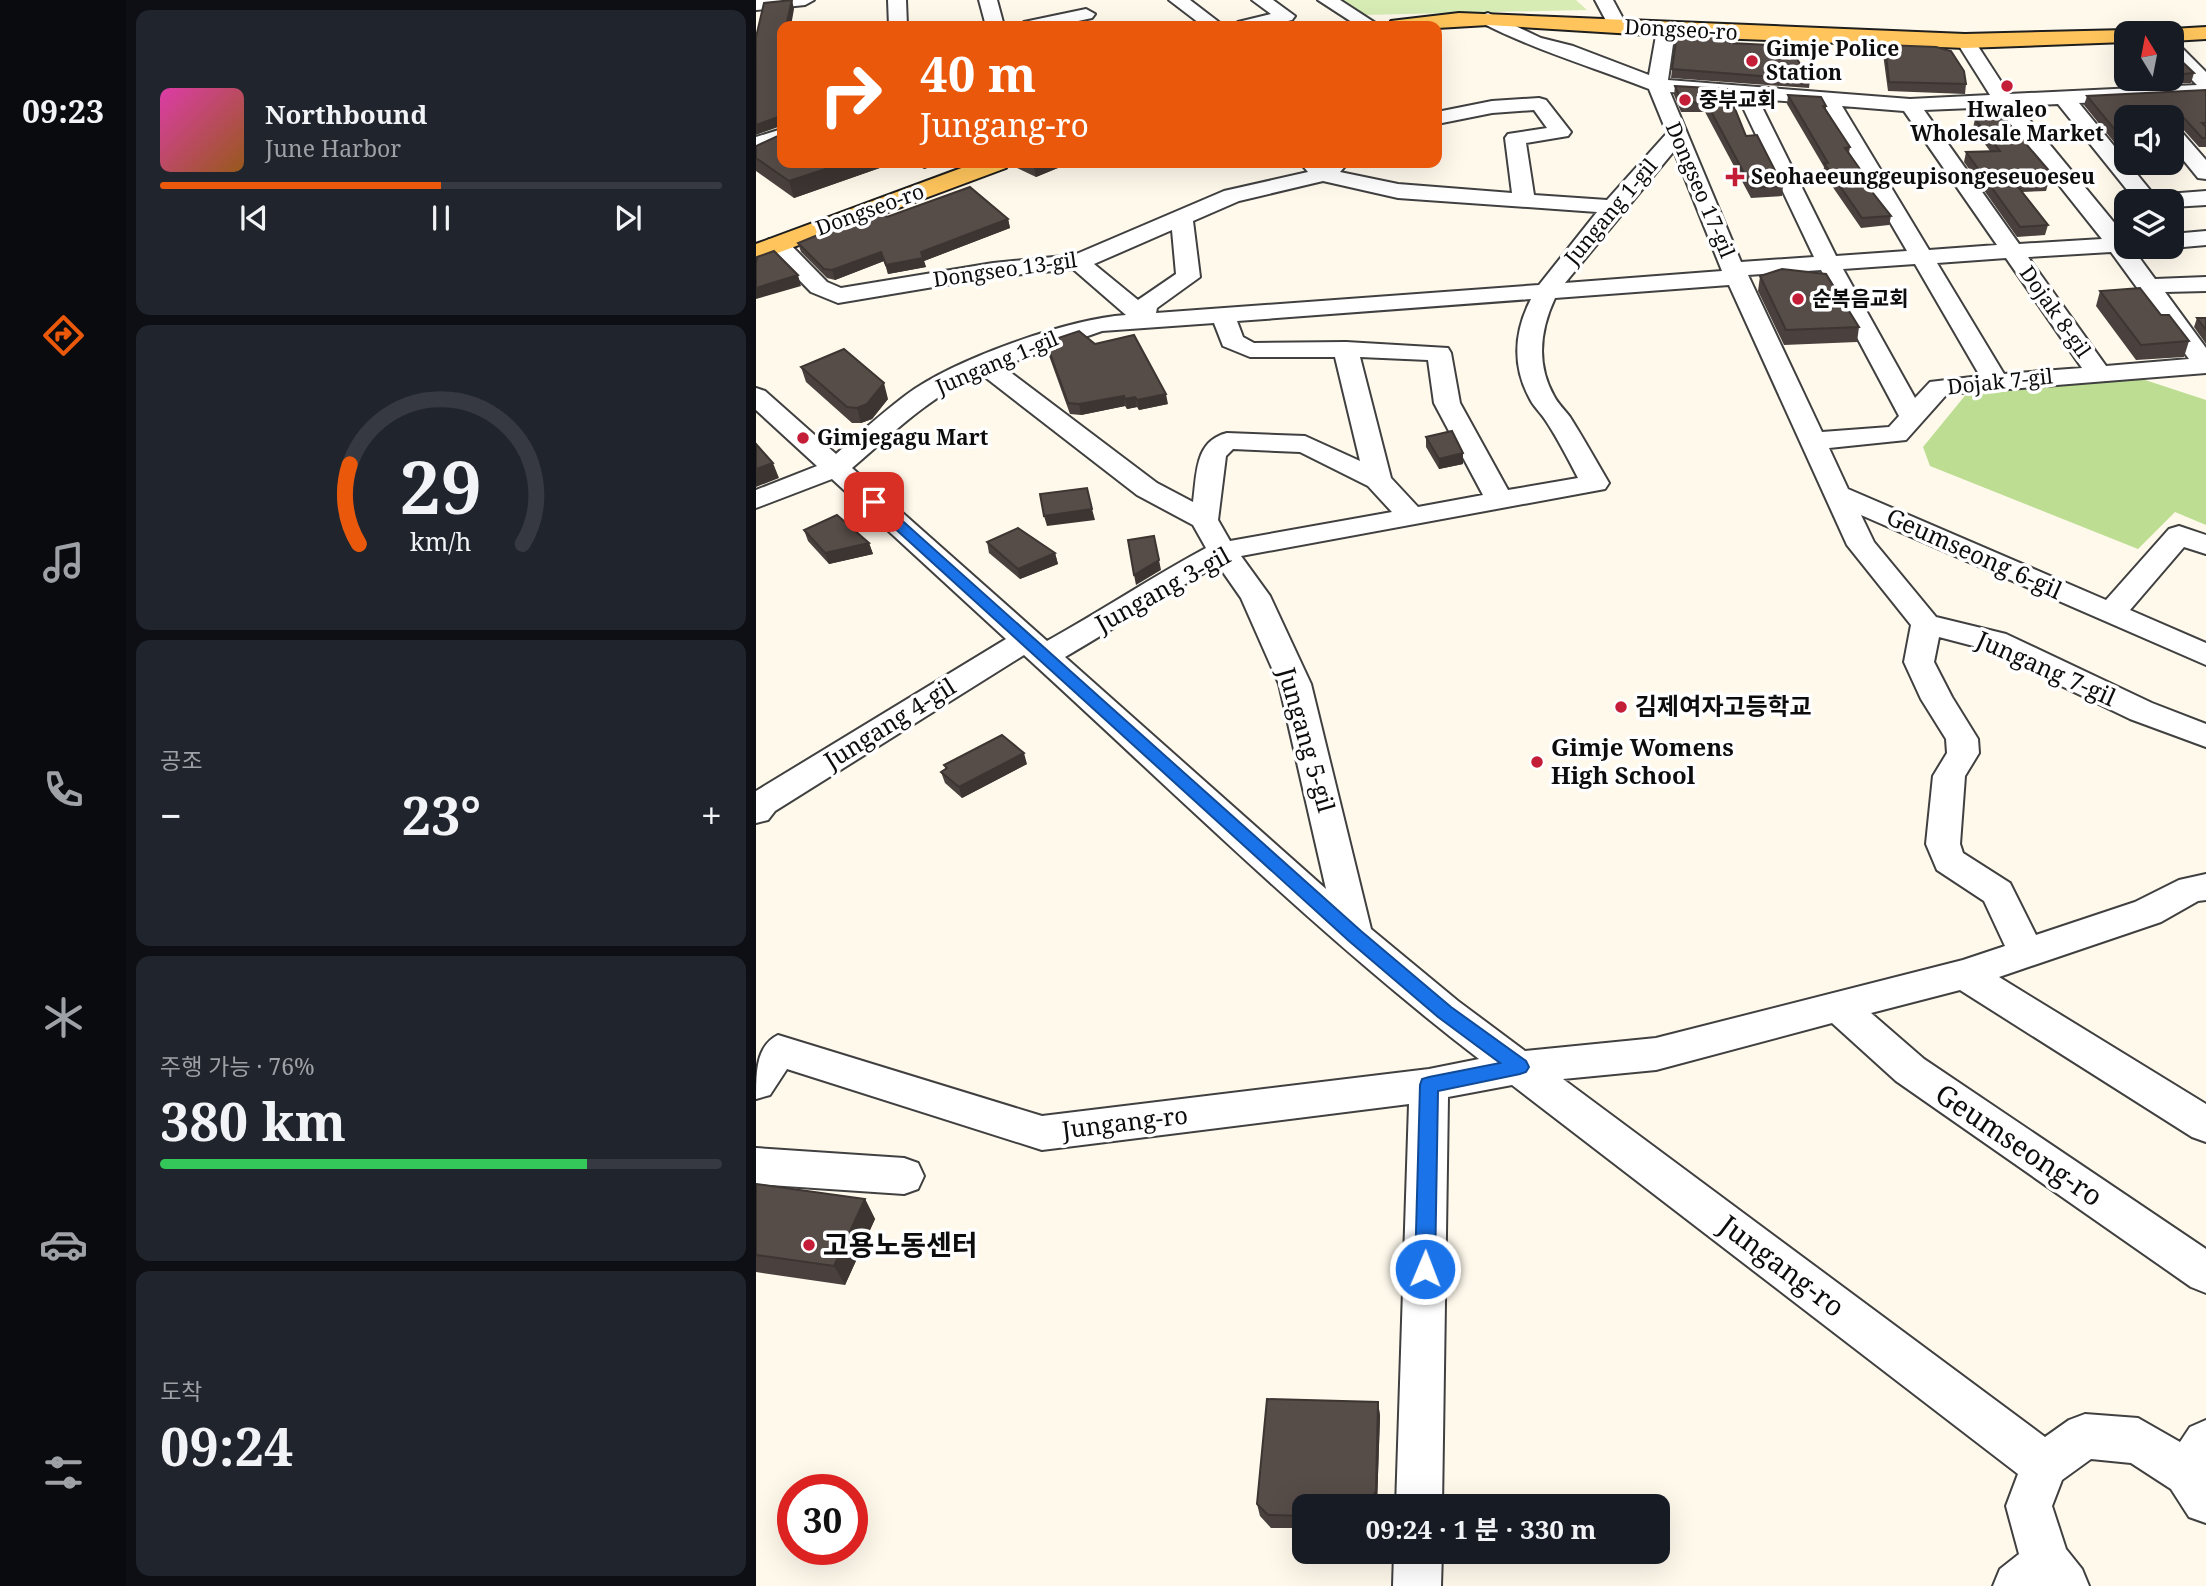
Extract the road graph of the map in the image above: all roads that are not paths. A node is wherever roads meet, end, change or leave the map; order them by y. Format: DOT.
graph roads {
  1 [pos="897,0"];
  2 [pos="988,0"];
  3 [pos="1178,0"];
  4 [pos="1261,0"];
  5 [pos="1327,0"];
  6 [pos="1604,0"];
  7 [pos="806,4"];
  8 [pos="756,5"];
  9 [pos="1082,7"];
  10 [pos="1488,19"];
  11 [pos="898,21"];
  12 [pos="994,21"];
  13 [pos="1044,21"];
  14 [pos="1100,21"];
  15 [pos="1208,21"];
  16 [pos="1266,21"];
  17 [pos="1363,21"];
  18 [pos="1442,21"];
  19 [pos="1618,26"];
  20 [pos="1666,30"];
  21 [pos="2206,33"];
  22 [pos="2184,34"];
  23 [pos="2114,36"];
  24 [pos="1965,41"];
  25 [pos="2184,60"];
  26 [pos="2206,83"];
  27 [pos="1657,85"];
  28 [pos="2206,91"];
  29 [pos="1745,92"];
  30 [pos="2064,98"];
  31 [pos="1829,100"];
  32 [pos="2004,102"];
  33 [pos="1910,104"];
  34 [pos="1442,117"];
  35 [pos="1676,135"];
  36 [pos="777,137"];
  37 [pos="756,144"];
  38 [pos="2184,148"];
  39 [pos="984,168"];
  40 [pos="1321,168"];
  41 [pos="1327,168"];
  42 [pos="2206,173"];
  43 [pos="2137,189"];
  44 [pos="2206,198"];
  45 [pos="2184,199"];
  46 [pos="1524,201"];
  47 [pos="2114,205"];
  48 [pos="1613,206"];
  49 [pos="2090,207"];
  50 [pos="1182,218"];
  51 [pos="2114,236"];
  52 [pos="2206,238"];
  53 [pos="2184,240"];
  54 [pos="770,242"];
  55 [pos="2114,245"];
  56 [pos="2013,252"];
  57 [pos="1920,255"];
  58 [pos="2131,259"];
  59 [pos="1078,262"];
  60 [pos="1828,262"];
  61 [pos="1735,273"];
  62 [pos="2206,284"];
  63 [pos="2149,286"];
  64 [pos="1547,290"];
  65 [pos="1223,316"];
  66 [pos="1143,319"];
  67 [pos="1346,349"];
  68 [pos="984,364"];
  69 [pos="2206,365"];
  70 [pos="2098,373"];
  71 [pos="1996,381"];
  72 [pos="756,396"];
  73 [pos="1913,417"];
  74 [pos="1814,441"];
  75 [pos="835,468"];
  76 [pos="1378,480"];
  77 [pos="1837,494"];
  78 [pos="756,500"];
  79 [pos="1500,500"];
  80 [pos="1411,516"];
  81 [pos="1204,520"];
  82 [pos="2206,545"];
  83 [pos="1222,551"];
  84 [pos="2110,614"];
  85 [pos="1926,624"];
  86 [pos="1036,647"];
  87 [pos="2206,655"];
  88 [pos="2206,736"];
  89 [pos="756,811"];
  90 [pos="2206,887"];
  91 [pos="1355,936"];
  92 [pos="2027,954"];
  93 [pos="1964,974"];
  94 [pos="1840,1009"];
  95 [pos="1520,1067"];
  96 [pos="756,1083"];
  97 [pos="1429,1085"];
  98 [pos="2206,1125"];
  99 [pos="756,1166"];
  100 [pos="904,1176"];
  101 [pos="2206,1273"];
  102 [pos="2044,1465"];
  103 [pos="2200,1472"];
  104 [pos="1419,1494"];
  105 [pos="1418,1564"];
  106 [pos="2043,1578"];
  107 [pos="1417,1586"];
  1 -- 11 [label="street"];
  2 -- 12 [label="street"];
  3 -- 15 [label="street"];
  4 -- 16 [label="street"];
  5 -- 17 [label="street"];
  6 -- 19 [label="street"];
  7 -- 8 [label="street"];
  9 -- 13 [label="street"];
  9 -- 14 [label="street"];
  10 -- 18 [label="main road, Dongseo-ro"];
  10 -- 19 [label="main road, Dongseo-ro"];
  10 -- 27 [label="street, Dongseo-ro"];
  19 -- 20 [label="main road, Dongseo-ro"];
  20 -- 24 [label="main road, Dongseo-ro"];
  20 -- 27 [label="street"];
  21 -- 22 [label="main road"];
  23 -- 24 [label="main road, Dongseo-ro"];
  24 -- 32 [label="street, Dojak 7-gil"];
  25 -- 26 [label="street"];
  27 -- 29 [label="street, Dongseo-ro"];
  27 -- 35 [label="street, Dongseo 17-gil"];
  28 -- 30 [label="street, Dongseo-ro"];
  29 -- 31 [label="street, Dongseo-ro"];
  29 -- 60 [label="street"];
  30 -- 32 [label="street, Dongseo-ro"];
  30 -- 43 [label="street"];
  31 -- 33 [label="street, Dongseo-ro"];
  31 -- 57 [label="street"];
  32 -- 33 [label="street, Dongseo-ro"];
  32 -- 49 [label="street, Dojak 7-gil"];
  33 -- 56 [label="street, Dojak 8-gil"];
  34 -- 46 [label="street"];
  35 -- 48 [label="street, Jungang 1-gil"];
  35 -- 61 [label="street, Dongseo 17-gil"];
  36 -- 37 [label="street"];
  38 -- 42 [label="street"];
  39 -- 54 [label="main road, Dongseo-ro"];
  40 -- 50 [label="street, Dongseo 13-gil"];
  41 -- 46 [label="street"];
  44 -- 45 [label="street"];
  46 -- 48 [label="street"];
  47 -- 49 [label="street"];
  48 -- 64 [label="street, Jungang 1-gil"];
  49 -- 51 [label="street, Dojak 7-gil"];
  50 -- 59 [label="street, Dongseo 13-gil"];
  50 -- 66 [label="street"];
  52 -- 53 [label="street"];
  54 -- 59 [label="street, Dongseo 13-gil"];
  55 -- 56 [label="street, Dojak 8-gil"];
  56 -- 57 [label="street, Dojak 8-gil"];
  56 -- 70 [label="street, Dojak 8-gil"];
  57 -- 60 [label="street, Dojak 8-gil"];
  57 -- 71 [label="street"];
  58 -- 63 [label="street, Dojak 7-gil"];
  59 -- 66 [label="street"];
  60 -- 61 [label="street, Dojak 8-gil"];
  60 -- 73 [label="street"];
  61 -- 64 [label="street, Jungang 1-gil"];
  61 -- 74 [label="street, Geumseong 6-gil"];
  62 -- 63 [label="street"];
  63 -- 69 [label="street, Dojak 7-gil"];
  64 -- 65 [label="street, Jungang 1-gil"];
  64 -- 79 [label="street, Jungang 3-gil"];
  65 -- 66 [label="street, Jungang 1-gil"];
  65 -- 67 [label="street"];
  66 -- 68 [label="street, Jungang 1-gil"];
  67 -- 76 [label="street"];
  67 -- 79 [label="street"];
  68 -- 75 [label="street, Jungang 1-gil"];
  68 -- 81 [label="street"];
  69 -- 70 [label="street, Dojak 7-gil"];
  70 -- 71 [label="street, Dojak 7-gil"];
  71 -- 73 [label="street, Dojak 7-gil"];
  72 -- 75 [label="street, Jungang-ro"];
  73 -- 74 [label="street, Dojak 7-gil"];
  74 -- 77 [label="street, Geumseong 6-gil"];
  75 -- 78 [label="street"];
  75 -- 86 [label="street, Jungang-ro"];
  76 -- 80 [label="street"];
  76 -- 81 [label="street"];
  77 -- 84 [label="street, Geumseong 6-gil"];
  77 -- 85 [label="street, Geumseong 6-gil"];
  79 -- 80 [label="street, Jungang 3-gil"];
  80 -- 83 [label="street, Jungang 3-gil"];
  81 -- 83 [label="street, Jungang 5-gil"];
  82 -- 84 [label="street"];
  83 -- 86 [label="street, Jungang 3-gil"];
  83 -- 91 [label="street, Jungang 5-gil"];
  84 -- 87 [label="street, Geumseong 6-gil"];
  85 -- 88 [label="street, Jungang 7-gil"];
  85 -- 92 [label="street"];
  86 -- 89 [label="street, Jungang 4-gil"];
  86 -- 91 [label="street, Jungang-ro"];
  90 -- 92 [label="street"];
  91 -- 95 [label="street, Jungang-ro"];
  92 -- 93 [label="street"];
  93 -- 94 [label="street"];
  93 -- 98 [label="street"];
  94 -- 95 [label="street"];
  94 -- 101 [label="street, Geumseong-ro"];
  95 -- 97 [label="street, Jungang-ro"];
  95 -- 102 [label="street, Jungang-ro"];
  96 -- 97 [label="street, Jungang-ro"];
  97 -- 104 [label="street"];
  99 -- 100 [label="street"];
  102 -- 103 [label="street"];
  102 -- 106 [label="street"];
  105 -- 107 [label="street"];
}
